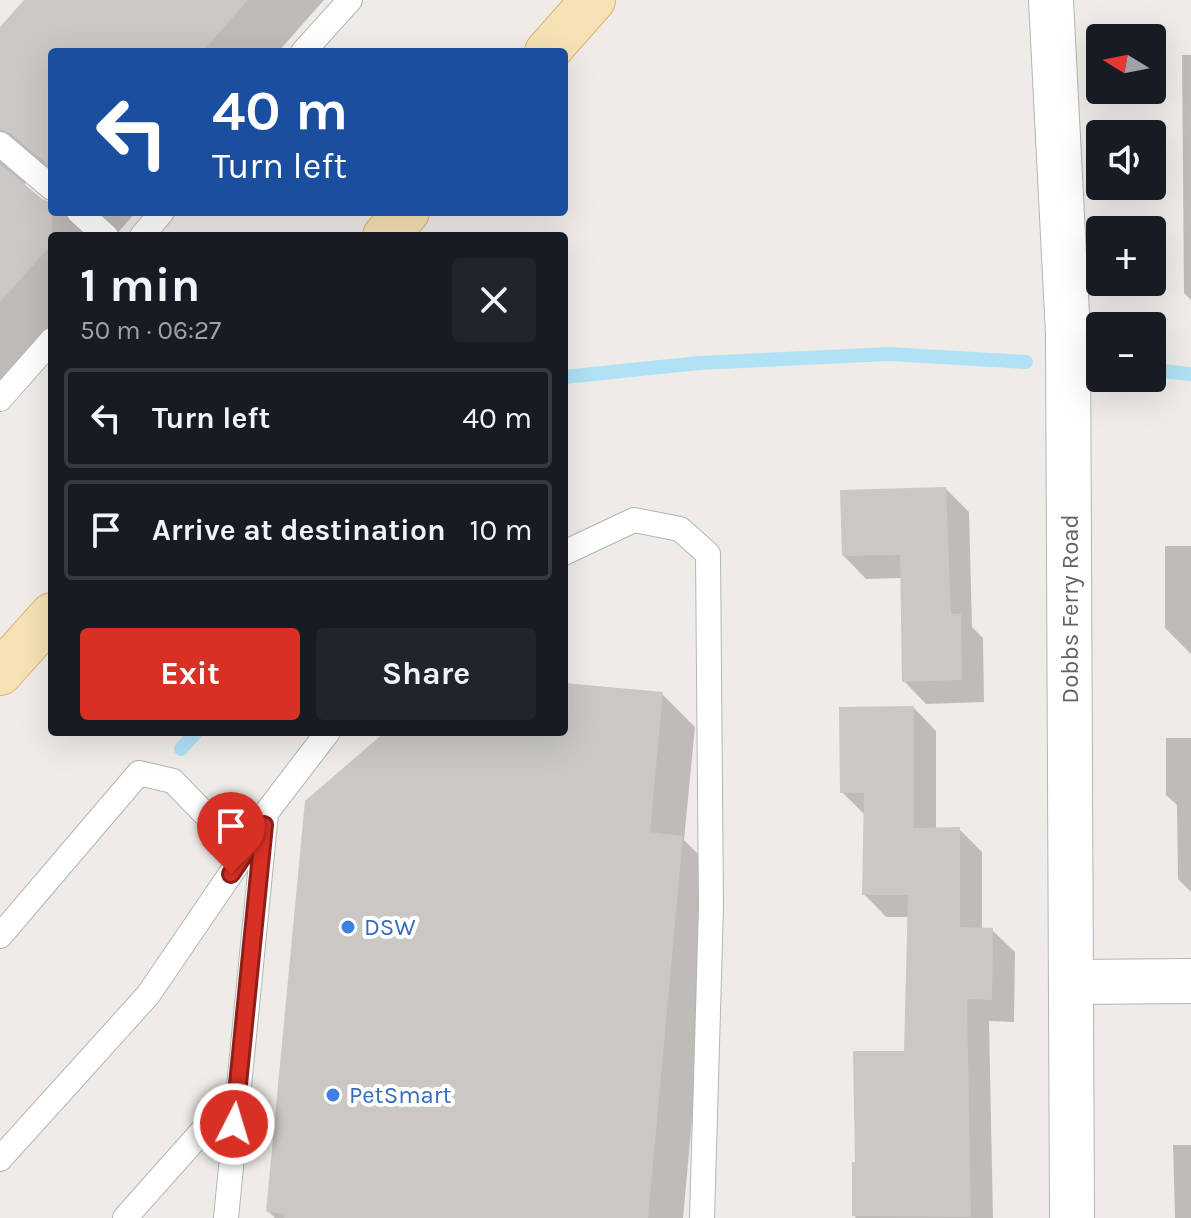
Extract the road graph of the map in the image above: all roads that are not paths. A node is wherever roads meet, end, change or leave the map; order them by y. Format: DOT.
graph roads {
  1 [pos="350,0"];
  2 [pos="593,0"];
  3 [pos="1051,0"];
  4 [pos="307,48"];
  5 [pos="551,48"];
  6 [pos="0,144"];
  7 [pos="48,185"];
  8 [pos="84,216"];
  9 [pos="159,216"];
  10 [pos="403,216"];
  11 [pos="102,232"];
  12 [pos="145,232"];
  13 [pos="389,232"];
  14 [pos="48,345"];
  15 [pos="0,399"];
  16 [pos="568,551"];
  17 [pos="48,619"];
  18 [pos="0,673"];
  19 [pos="325,736"];
  20 [pos="264,825"];
  21 [pos="0,936"];
  22 [pos="1191,981"];
  23 [pos="1072,982"];
  24 [pos="237,1092"];
  25 [pos="0,1159"];
  26 [pos="125,1218"];
  27 [pos="226,1218"];
  28 [pos="702,1218"];
  29 [pos="1072,1218"];
  1 -- 4 [label="lane"];
  2 -- 5 [label="main road"];
  3 -- 23 [label="main road, Dobbs Ferry Road"];
  6 -- 7 [label="lane"];
  8 -- 11 [label="lane"];
  9 -- 12 [label="lane"];
  10 -- 13 [label="main road"];
  14 -- 15 [label="lane"];
  16 -- 28 [label="lane"];
  17 -- 18 [label="main road"];
  19 -- 20 [label="lane"];
  20 -- 21 [label="lane"];
  20 -- 24 [label="lane"];
  20 -- 25 [label="lane"];
  22 -- 23 [label="main road"];
  23 -- 29 [label="main road, Dobbs Ferry Road"];
  24 -- 26 [label="lane"];
  24 -- 27 [label="lane"];
}
